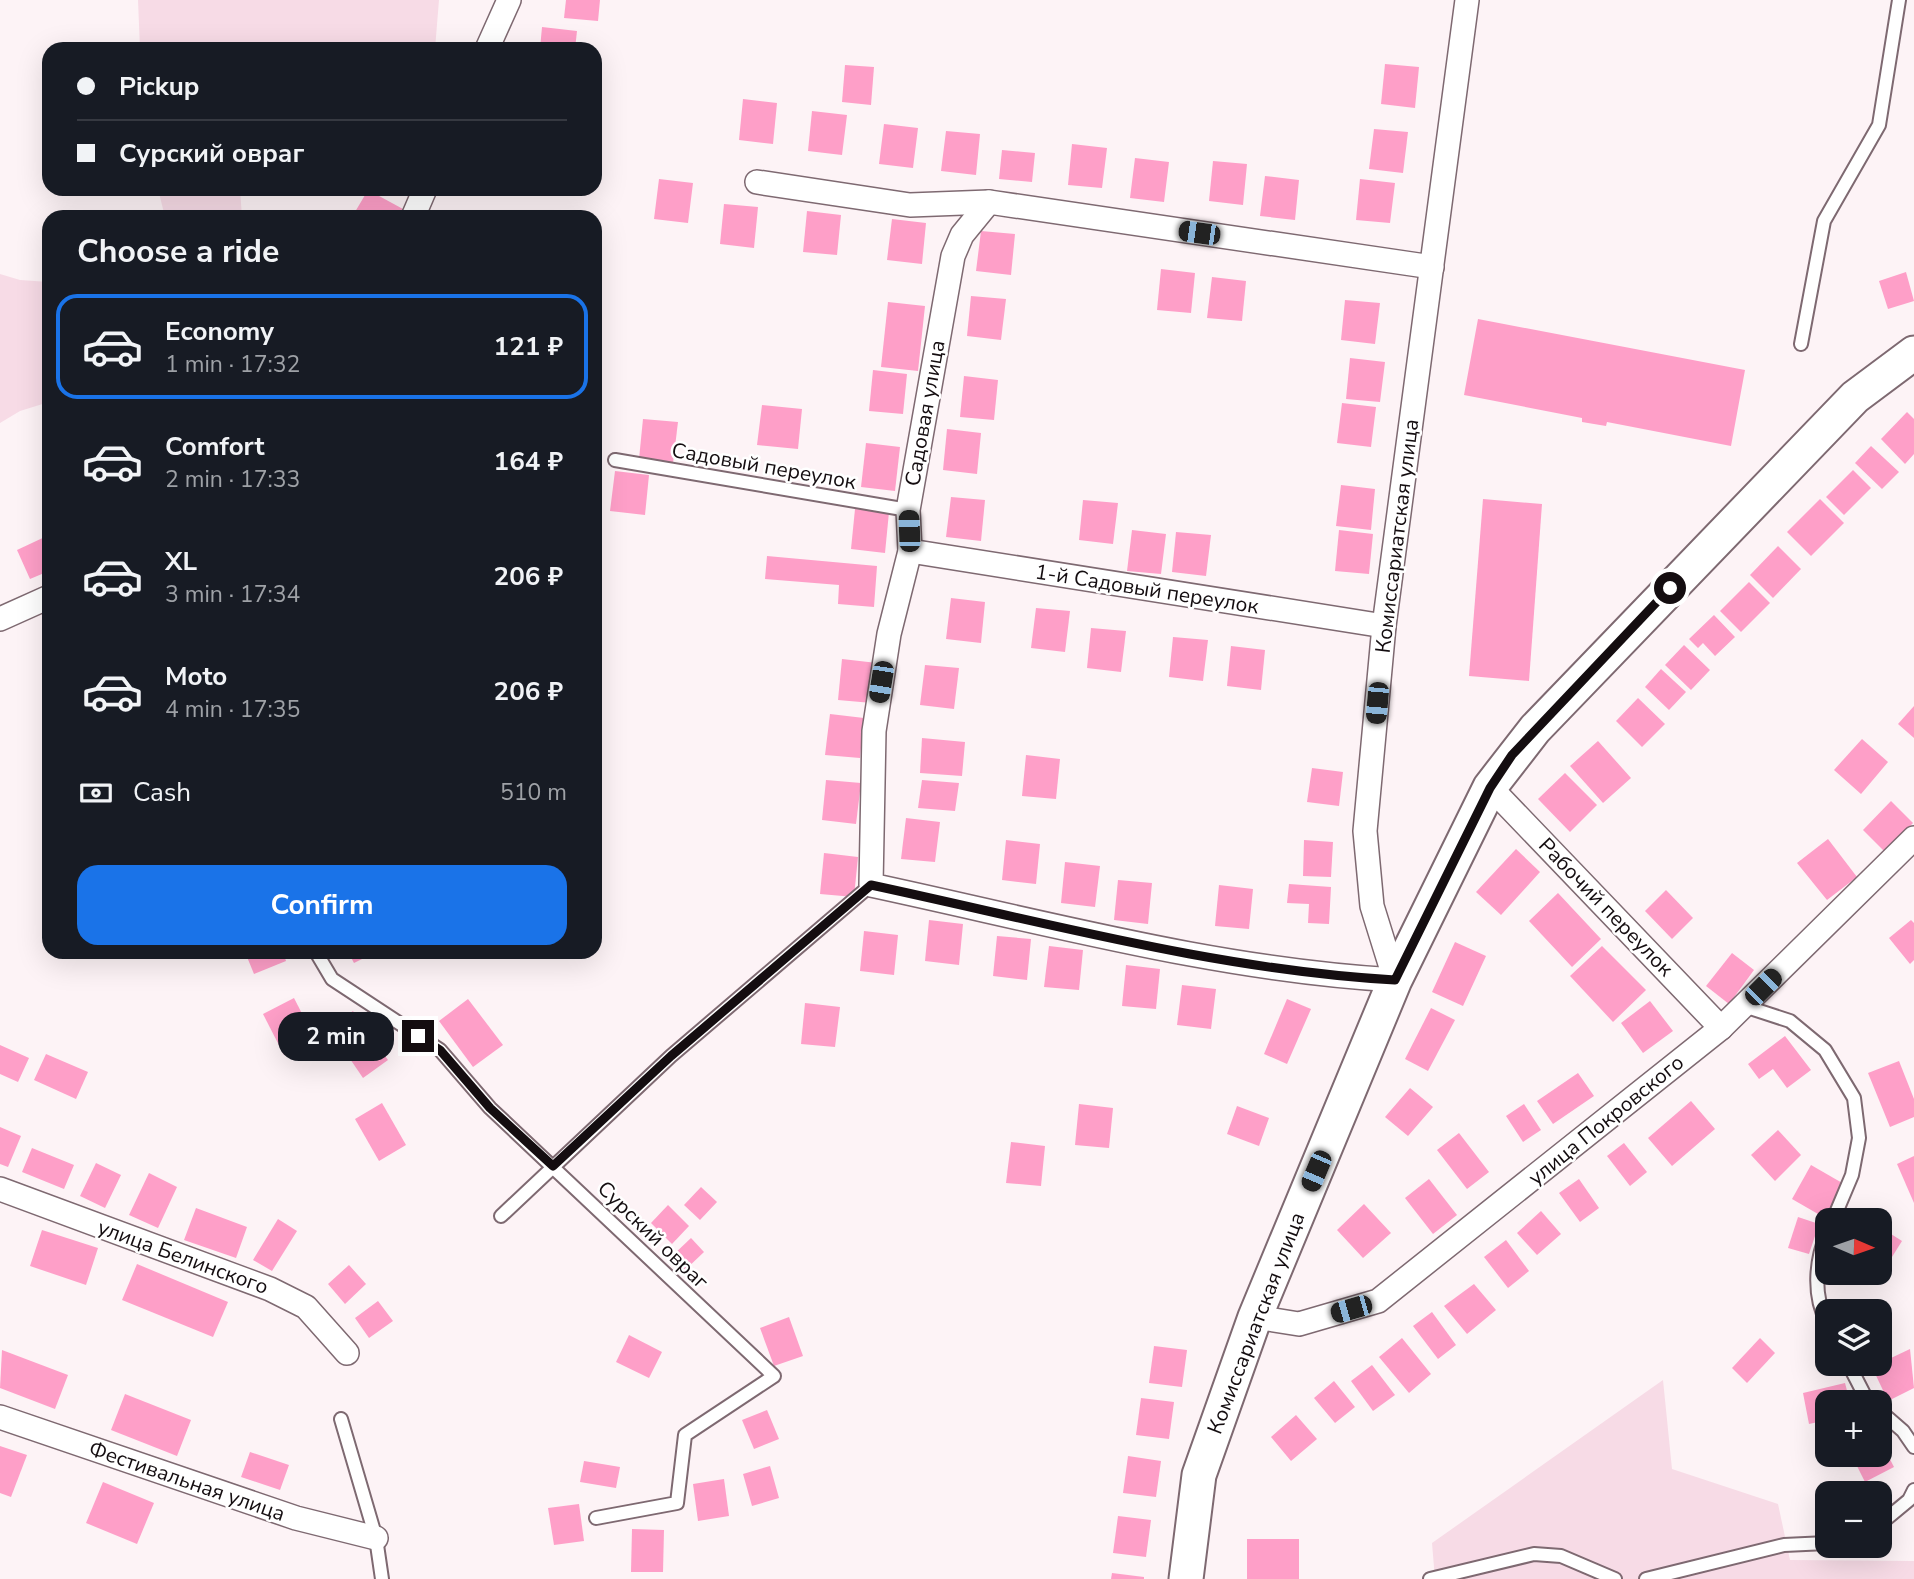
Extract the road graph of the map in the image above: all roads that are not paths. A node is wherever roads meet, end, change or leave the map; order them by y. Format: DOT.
graph roads {
  1 [pos="509,0"];
  2 [pos="1468,0"];
  3 [pos="1899,0"];
  4 [pos="490,42"];
  5 [pos="757,182"];
  6 [pos="989,202"];
  7 [pos="1432,267"];
  8 [pos="1801,344"];
  9 [pos="1914,353"];
  10 [pos="615,460"];
  11 [pos="908,510"];
  12 [pos="910,551"];
  13 [pos="42,600"];
  14 [pos="0,619"];
  15 [pos="1384,626"];
  16 [pos="1490,788"];
  17 [pos="1914,838"];
  18 [pos="871,885"];
  19 [pos="320,959"];
  20 [pos="1395,980"];
  21 [pos="1744,1006"];
  22 [pos="1721,1028"];
  23 [pos="553,1166"];
  24 [pos="0,1189"];
  25 [pos="1838,1208"];
  26 [pos="501,1216"];
  27 [pos="1255,1317"];
  28 [pos="347,1353"];
  29 [pos="0,1417"];
  30 [pos="341,1419"];
  31 [pos="1892,1421"];
  32 [pos="1914,1447"];
  33 [pos="1912,1498"];
  34 [pos="1892,1514"];
  35 [pos="596,1518"];
  36 [pos="376,1538"];
  37 [pos="1815,1544"];
  38 [pos="382,1579"];
  39 [pos="1186,1579"];
  40 [pos="1430,1579"];
  41 [pos="1615,1579"];
  42 [pos="1646,1579"];
  1 -- 4 [label="street"];
  2 -- 7 [label="street, Комиссариатская улица"];
  3 -- 8 [label="lane"];
  5 -- 6 [label="street"];
  6 -- 7 [label="street"];
  6 -- 11 [label="street, Садовая улица"];
  7 -- 15 [label="street, Комиссариатская улица"];
  9 -- 16 [label="main road"];
  10 -- 11 [label="lane, Садовый переулок"];
  11 -- 12 [label="street, Садовая улица"];
  12 -- 15 [label="street, 1-й Садовый переулок"];
  12 -- 18 [label="street, Садовая улица"];
  13 -- 14 [label="street"];
  15 -- 20 [label="street, Комиссариатская улица"];
  16 -- 20 [label="main road"];
  16 -- 22 [label="street, Рабочий переулок"];
  17 -- 21 [label="street, улица Покровского"];
  18 -- 20 [label="street"];
  18 -- 23 [label="lane"];
  19 -- 23 [label="lane, Сурский овраг"];
  20 -- 27 [label="main road, Комиссариатская улица"];
  21 -- 22 [label="street, улица Покровского"];
  21 -- 25 [label="lane"];
  22 -- 27 [label="street, улица Покровского"];
  23 -- 26 [label="lane"];
  23 -- 35 [label="lane, Сурский овраг"];
  24 -- 28 [label="street, улица Белинского"];
  27 -- 39 [label="main road, Комиссариатская улица"];
  29 -- 36 [label="street, Фестивальная улица"];
  30 -- 36 [label="lane"];
  31 -- 32 [label="lane"];
  33 -- 34 [label="lane"];
  36 -- 38 [label="lane"];
  37 -- 42 [label="lane"];
  40 -- 41 [label="lane"];
}
